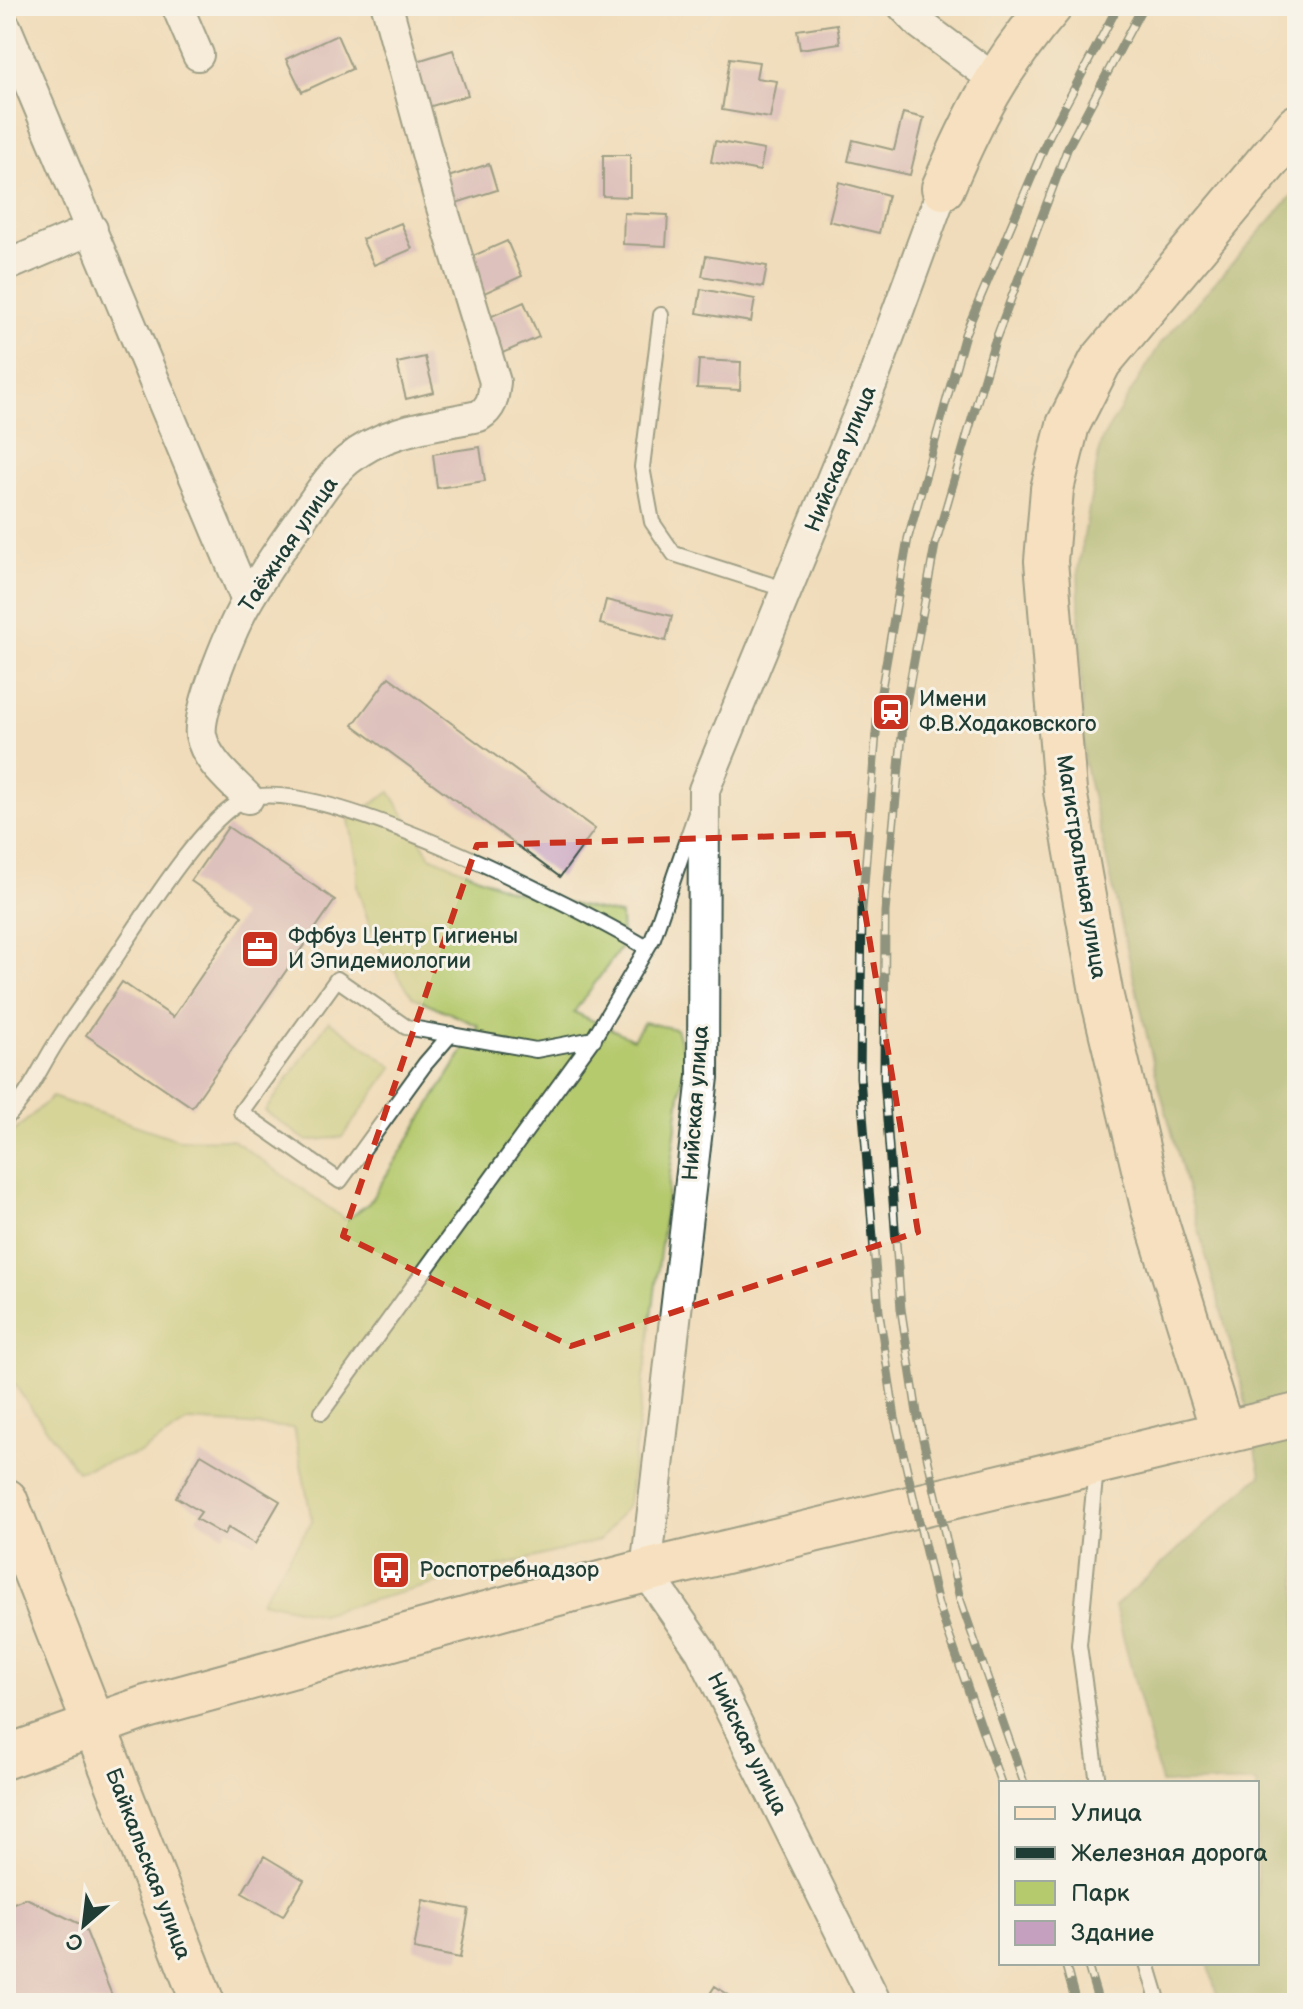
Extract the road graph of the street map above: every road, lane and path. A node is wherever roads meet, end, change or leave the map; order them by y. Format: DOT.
graph roads {
  1 [pos="177,6"];
  2 [pos="387,6"];
  3 [pos="903,6"];
  4 [pos="1051,6"];
  5 [pos="6,29"];
  6 [pos="198,55"];
  7 [pos="995,80"];
  8 [pos="1297,126"];
  9 [pos="943,188"];
  10 [pos="92,229"];
  11 [pos="6,266"];
  12 [pos="661,315"];
  13 [pos="787,590"];
  14 [pos="247,601"];
  15 [pos="704,790"];
  16 [pos="248,798"];
  17 [pos="647,948"];
  18 [pos="451,1034"];
  19 [pos="594,1039"];
  20 [pos="6,1118"];
  21 [pos="322,1412"];
  22 [pos="1297,1415"];
  23 [pos="1223,1433"];
  24 [pos="1096,1464"];
  25 [pos="6,1500"];
  26 [pos="646,1571"];
  27 [pos="94,1725"];
  28 [pos="6,1757"];
  29 [pos="1098,1781"];
  30 [pos="1148,1965"];
  31 [pos="203,2003"];
  32 [pos="876,2003"];
  33 [pos="1159,2003"];
  1 -- 6 [label="street"];
  2 -- 14 [label="street, Таёжная улица"];
  3 -- 7 [label="street"];
  4 -- 7 [label="street"];
  5 -- 10 [label="street"];
  7 -- 9 [label="street"];
  8 -- 23 [label="street, Магистральная улица"];
  9 -- 13 [label="street, Нийская улица"];
  10 -- 11 [label="street"];
  10 -- 14 [label="street"];
  12 -- 13 [label="lane"];
  13 -- 15 [label="street, Нийская улица"];
  14 -- 16 [label="street, Таёжная улица"];
  15 -- 17 [label="lane"];
  15 -- 26 [label="street, Нийская улица"];
  16 -- 17 [label="lane"];
  16 -- 20 [label="lane"];
  17 -- 19 [label="lane"];
  18 -- 18 [label="lane"];
  18 -- 19 [label="lane"];
  19 -- 21 [label="lane"];
  22 -- 23 [label="street"];
  23 -- 24 [label="street"];
  24 -- 26 [label="street"];
  24 -- 29 [label="lane"];
  25 -- 27 [label="street, Байкальская улица"];
  26 -- 27 [label="street"];
  26 -- 32 [label="street, Нийская улица"];
  27 -- 28 [label="street"];
  27 -- 31 [label="street, Байкальская улица"];
  30 -- 33 [label="lane"];
}
